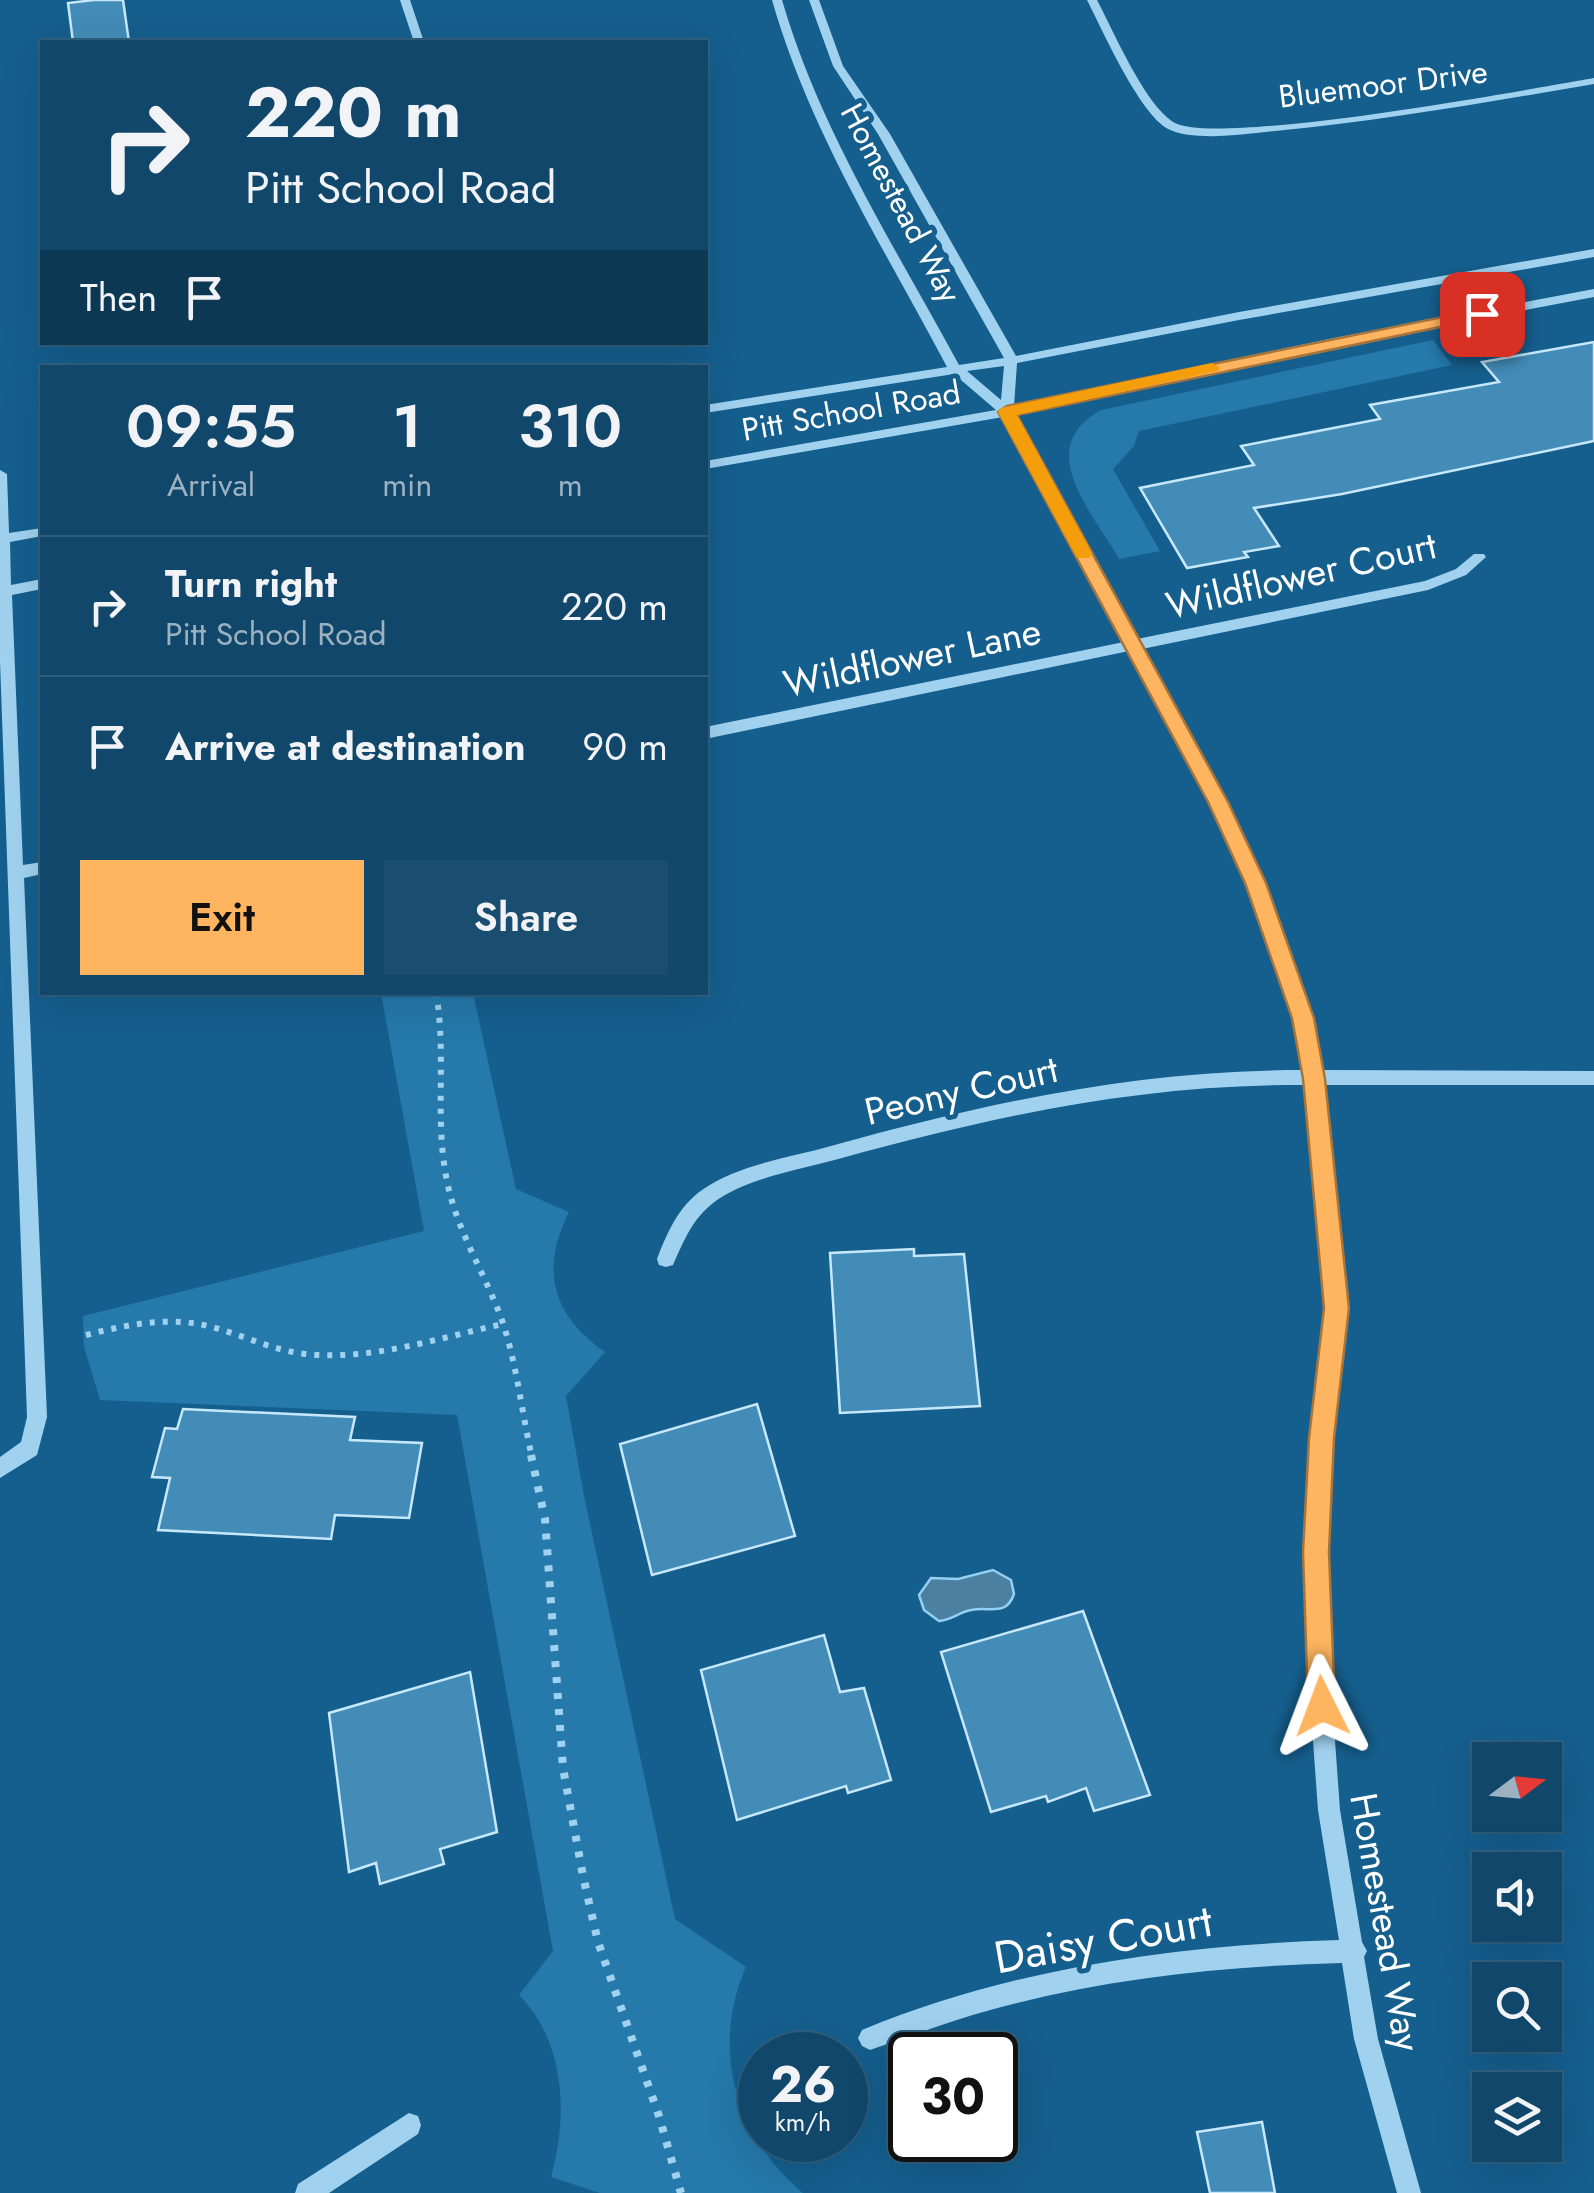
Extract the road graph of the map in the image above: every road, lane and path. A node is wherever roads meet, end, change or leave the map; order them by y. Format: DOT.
graph roads {
  1 [pos="406,0"];
  2 [pos="777,0"];
  3 [pos="814,0"];
  4 [pos="1092,0"];
  5 [pos="418,40"];
  6 [pos="1594,81"];
  7 [pos="1591,257"];
  8 [pos="1594,293"];
  9 [pos="1011,358"];
  10 [pos="954,368"];
  11 [pos="708,409"];
  12 [pos="1007,412"];
  13 [pos="708,464"];
  14 [pos="0,474"];
  15 [pos="40,532"];
  16 [pos="2,539"];
  17 [pos="1479,557"];
  18 [pos="40,584"];
  19 [pos="2,591"];
  20 [pos="1133,646"];
  21 [pos="708,733"];
  22 [pos="40,868"];
  23 [pos="16,873"];
  24 [pos="437,995"];
  25 [pos="1594,1078"];
  26 [pos="1314,1079"];
  27 [pos="666,1259"];
  28 [pos="503,1324"];
  29 [pos="86,1335"];
  30 [pos="0,1468"];
  31 [pos="1355,1950"];
  32 [pos="870,2038"];
  33 [pos="409,2125"];
  34 [pos="306,2193"];
  35 [pos="681,2193"];
  36 [pos="1409,2193"];
  1 -- 5 [label="street"];
  2 -- 10 [label="street, Homestead Way"];
  3 -- 9 [label="street, Homestead Way"];
  4 -- 6 [label="street, Bluemoor Drive"];
  7 -- 9 [label="street, Pitt School Road"];
  8 -- 12 [label="street, Pitt School Road"];
  9 -- 10 [label="street, Pitt School Road"];
  9 -- 12 [label="street"];
  10 -- 11 [label="street, Pitt School Road"];
  10 -- 12 [label="street, Homestead Way"];
  12 -- 13 [label="street, Pitt School Road"];
  12 -- 20 [label="street, Homestead Way"];
  14 -- 16 [label="street"];
  15 -- 16 [label="street"];
  16 -- 19 [label="street"];
  17 -- 20 [label="street, Wildflower Court"];
  18 -- 19 [label="street"];
  19 -- 23 [label="street"];
  20 -- 21 [label="street, Wildflower Lane"];
  20 -- 26 [label="street, Homestead Way"];
  22 -- 23 [label="street"];
  23 -- 30 [label="street"];
  24 -- 28 [label="path"];
  25 -- 26 [label="street, Peony Court"];
  26 -- 27 [label="street, Peony Court"];
  26 -- 31 [label="street, Homestead Way"];
  28 -- 29 [label="path"];
  28 -- 35 [label="path"];
  31 -- 32 [label="street, Daisy Court"];
  31 -- 36 [label="street, Homestead Way"];
  33 -- 34 [label="street"];
}
